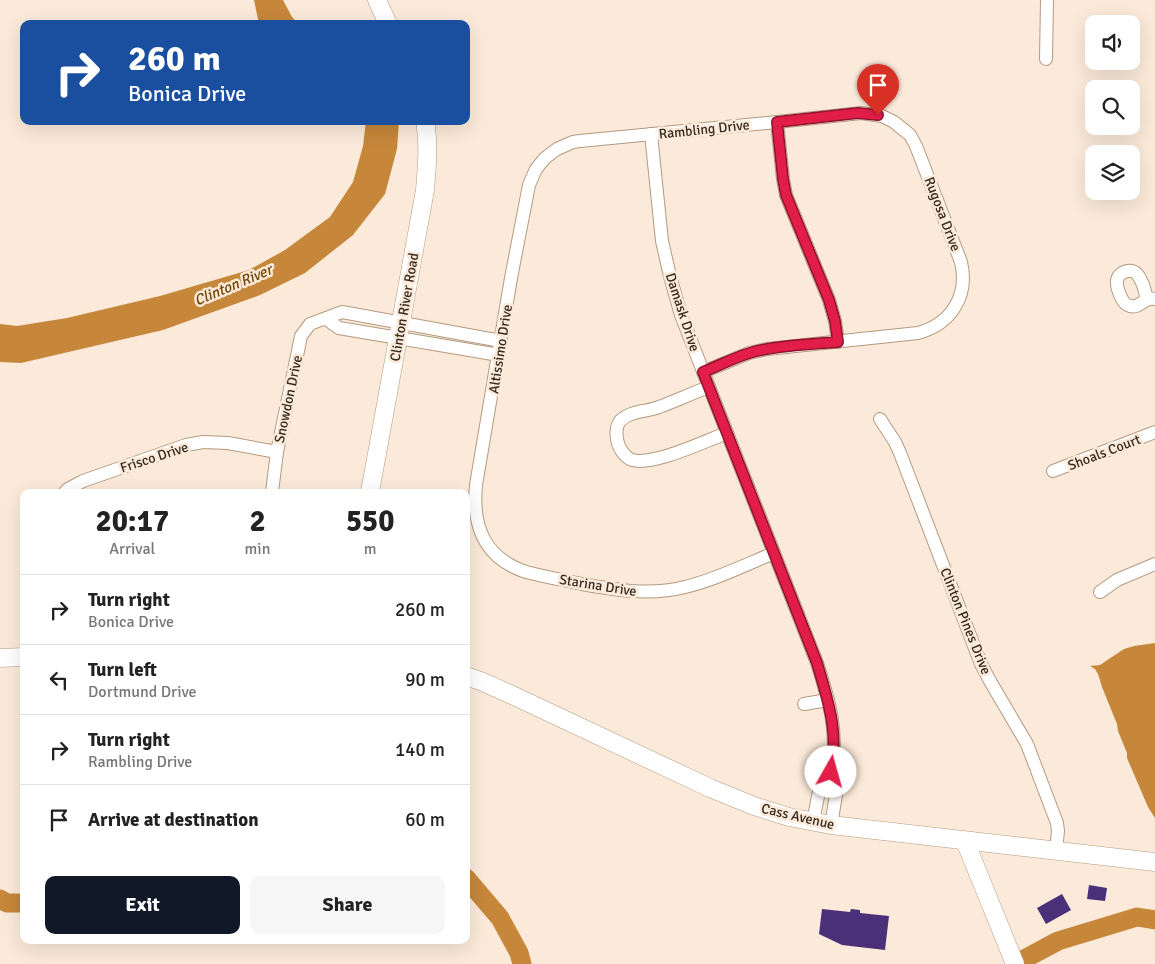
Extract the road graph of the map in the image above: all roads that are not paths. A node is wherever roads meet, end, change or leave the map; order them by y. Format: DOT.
graph roads {
  1 [pos="377,0"];
  2 [pos="1047,0"];
  3 [pos="386,20"];
  4 [pos="1046,59"];
  5 [pos="777,122"];
  6 [pos="894,122"];
  7 [pos="426,125"];
  8 [pos="651,134"];
  9 [pos="545,158"];
  10 [pos="399,330"];
  11 [pos="501,341"];
  12 [pos="838,342"];
  13 [pos="499,355"];
  14 [pos="703,372"];
  15 [pos="709,386"];
  16 [pos="880,419"];
  17 [pos="727,432"];
  18 [pos="1155,432"];
  19 [pos="277,452"];
  20 [pos="1053,471"];
  21 [pos="68,489"];
  22 [pos="272,489"];
  23 [pos="371,489"];
  24 [pos="486,544"];
  25 [pos="774,553"];
  26 [pos="1155,564"];
  27 [pos="1100,592"];
  28 [pos="20,657"];
  29 [pos="0,658"];
  30 [pos="470,677"];
  31 [pos="828,700"];
  32 [pos="804,704"];
  33 [pos="831,772"];
  34 [pos="813,822"];
  35 [pos="831,825"];
  36 [pos="965,841"];
  37 [pos="1056,850"];
  38 [pos="1155,862"];
  39 [pos="1012,957"];
  1 -- 3 [label="main road"];
  2 -- 4 [label="street"];
  5 -- 6 [label="street, Rambling Drive"];
  5 -- 8 [label="street, Rambling Drive"];
  5 -- 12 [label="street"];
  6 -- 12 [label="street, Rugosa Drive"];
  7 -- 10 [label="main road, Clinton River Road"];
  8 -- 9 [label="street, Rambling Drive"];
  8 -- 14 [label="street, Damask Drive"];
  9 -- 11 [label="street, Altissimo Drive"];
  10 -- 11 [label="street"];
  10 -- 13 [label="street"];
  10 -- 19 [label="street, Snowdon Drive"];
  10 -- 23 [label="main road, Clinton River Road"];
  11 -- 13 [label="street, Altissimo Drive"];
  12 -- 14 [label="street"];
  13 -- 24 [label="street, Altissimo Drive"];
  14 -- 15 [label="street, Damask Drive"];
  15 -- 17 [label="street, Damask Drive"];
  15 -- 17 [label="street"];
  16 -- 37 [label="street, Clinton Pines Drive"];
  17 -- 25 [label="street, Damask Drive"];
  18 -- 20 [label="street, Shoals Court"];
  19 -- 21 [label="street, Frisco Drive"];
  19 -- 22 [label="street, Snowdon Drive"];
  24 -- 25 [label="street, Starina Drive"];
  25 -- 31 [label="street, Damask Drive"];
  26 -- 27 [label="street"];
  28 -- 29 [label="main road"];
  30 -- 34 [label="main road, Cass Avenue"];
  31 -- 32 [label="street"];
  31 -- 33 [label="street, Damask Drive"];
  33 -- 34 [label="street"];
  33 -- 35 [label="street, Damask Drive"];
  34 -- 35 [label="main road, Cass Avenue"];
  35 -- 36 [label="main road, Cass Avenue"];
  36 -- 37 [label="main road, Cass Avenue"];
  36 -- 39 [label="main road"];
  37 -- 38 [label="main road, Cass Avenue"];
}
